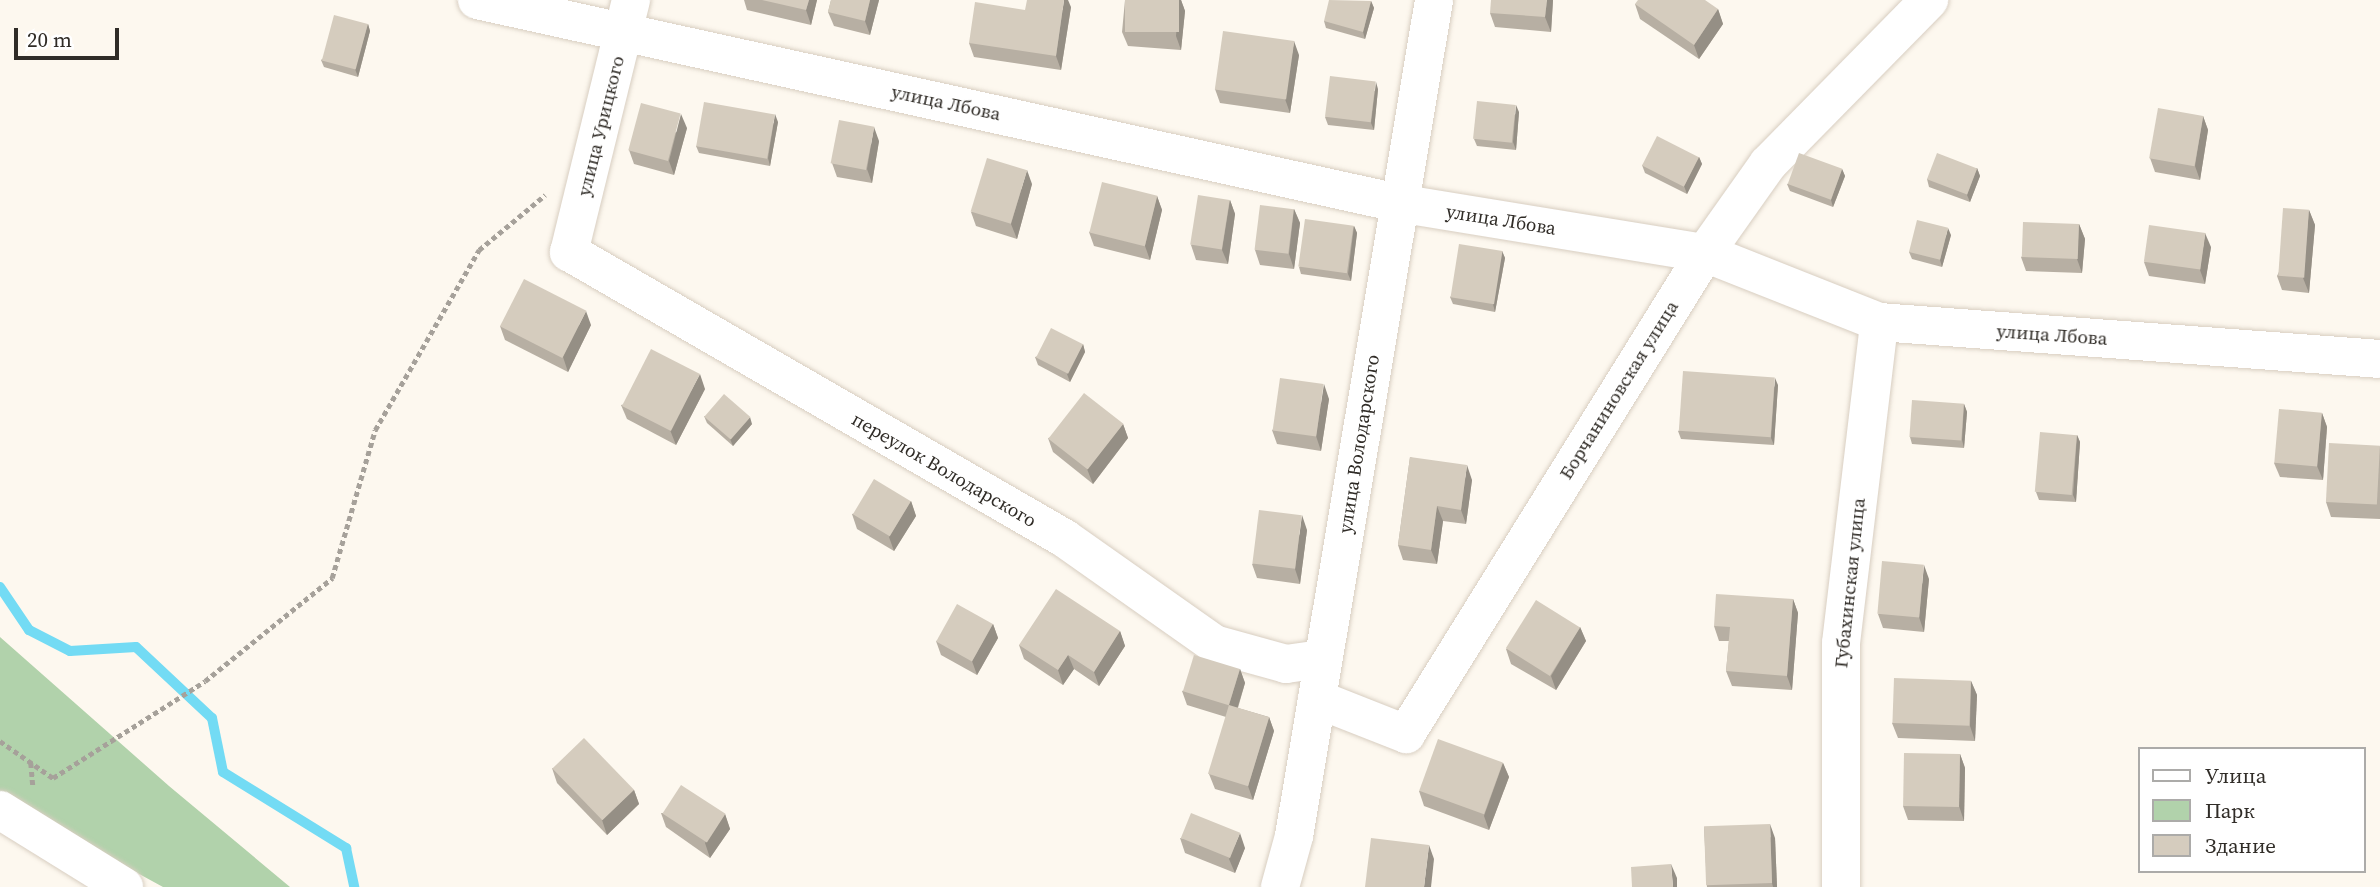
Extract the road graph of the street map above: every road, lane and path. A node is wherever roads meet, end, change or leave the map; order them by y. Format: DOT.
graph roads {
  1 [pos="477,0"];
  2 [pos="1434,0"];
  3 [pos="1929,0"];
  4 [pos="628,16"];
  5 [pos="552,189"];
  6 [pos="1398,203"];
  7 [pos="569,252"];
  8 [pos="1705,253"];
  9 [pos="1880,322"];
  10 [pos="2380,359"];
  11 [pos="1323,659"];
  12 [pos="1317,699"];
  13 [pos="0,741"];
  14 [pos="0,810"];
  15 [pos="124,887"];
  16 [pos="1280,887"];
  17 [pos="1840,887"];
  1 -- 4 [label="street, улица Лбова"];
  2 -- 6 [label="street, улица Володарского"];
  3 -- 8 [label="street, Борчаниновская улица"];
  4 -- 6 [label="street, улица Лбова"];
  4 -- 7 [label="street, улица Урицкого"];
  5 -- 13 [label="path"];
  6 -- 8 [label="street, улица Лбова"];
  6 -- 11 [label="street, улица Володарского"];
  7 -- 11 [label="street, переулок Володарского"];
  8 -- 9 [label="street, улица Лбова"];
  8 -- 12 [label="street, Борчаниновская улица"];
  9 -- 10 [label="street, улица Лбова"];
  9 -- 17 [label="street, Губахинская улица"];
  11 -- 12 [label="street, улица Володарского"];
  12 -- 16 [label="street, улица Володарского"];
  14 -- 15 [label="street"];
}
